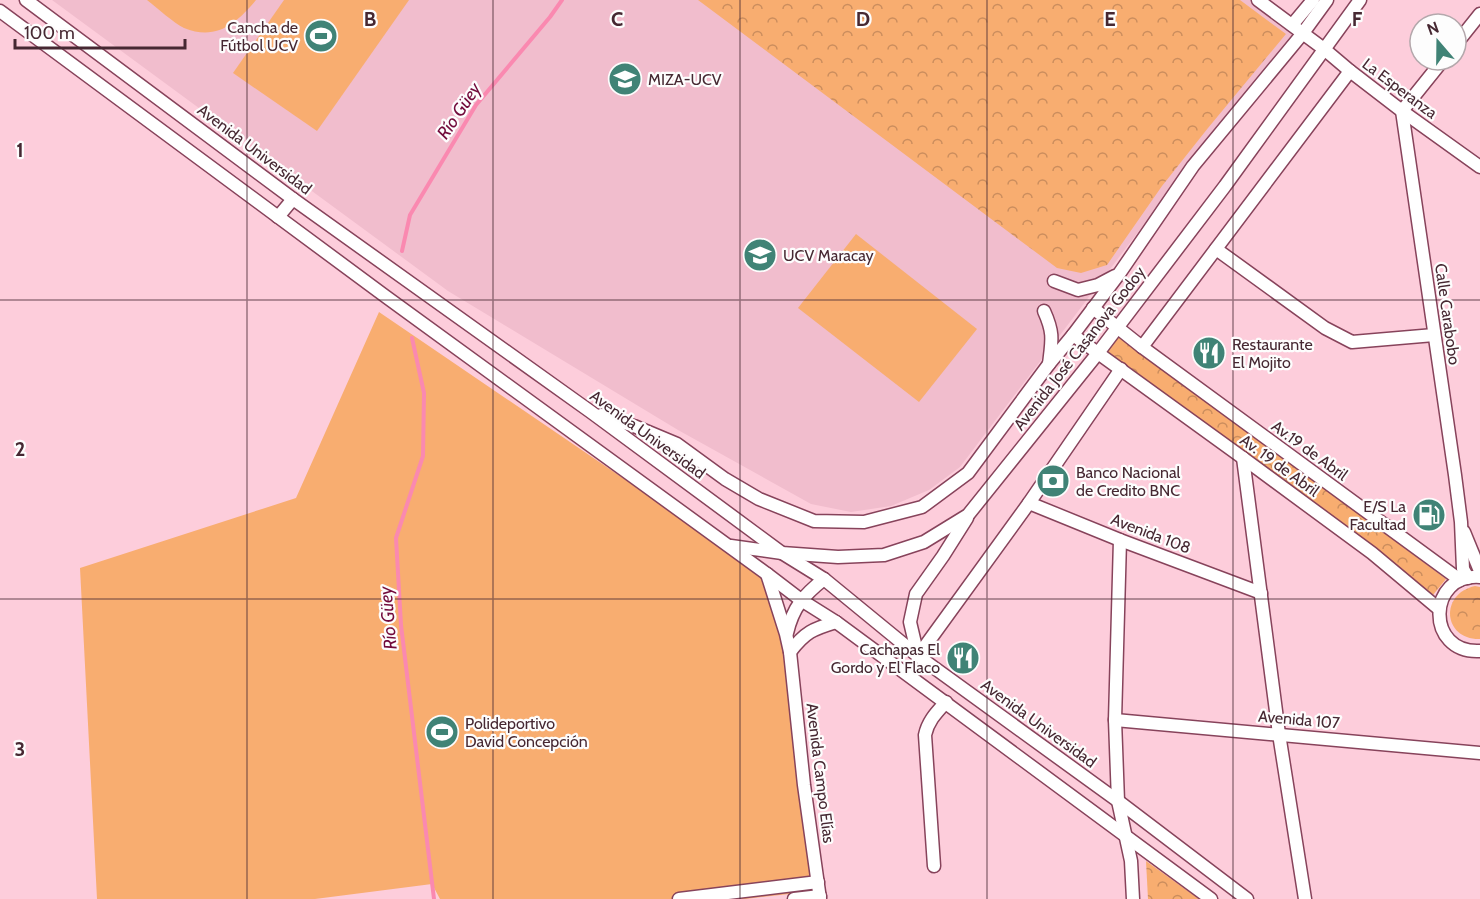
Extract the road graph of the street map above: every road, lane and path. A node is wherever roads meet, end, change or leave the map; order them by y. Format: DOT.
graph roads {
  1 [pos="26,0"];
  2 [pos="1258,0"];
  3 [pos="1313,0"];
  4 [pos="1327,0"];
  5 [pos="1360,0"];
  6 [pos="0,11"];
  7 [pos="1480,14"];
  8 [pos="1292,25"];
  9 [pos="1468,29"];
  10 [pos="1303,33"];
  11 [pos="1324,49"];
  12 [pos="1350,71"];
  13 [pos="1433,72"];
  14 [pos="1402,111"];
  15 [pos="1480,167"];
  16 [pos="293,199"];
  17 [pos="278,217"];
  18 [pos="1216,249"];
  19 [pos="1119,274"];
  20 [pos="1054,281"];
  21 [pos="1093,308"];
  22 [pos="1044,311"];
  23 [pos="1117,327"];
  24 [pos="1073,335"];
  25 [pos="1434,335"];
  26 [pos="1142,347"];
  27 [pos="1098,353"];
  28 [pos="1049,364"];
  29 [pos="1121,369"];
  30 [pos="591,412"];
  31 [pos="1244,458"];
  32 [pos="1029,503"];
  33 [pos="968,515"];
  34 [pos="1461,522"];
  35 [pos="1120,540"];
  36 [pos="730,546"];
  37 [pos="782,553"];
  38 [pos="1480,571"];
  39 [pos="767,574"];
  40 [pos="1469,578"];
  41 [pos="824,579"];
  42 [pos="1261,593"];
  43 [pos="801,600"];
  44 [pos="1439,609"];
  45 [pos="836,622"];
  46 [pos="786,634"];
  47 [pos="1480,651"];
  48 [pos="790,652"];
  49 [pos="918,656"];
  50 [pos="946,702"];
  51 [pos="1115,720"];
  52 [pos="1279,734"];
  53 [pos="1480,753"];
  54 [pos="1118,801"];
  55 [pos="1126,836"];
  56 [pos="934,867"];
  57 [pos="818,882"];
  58 [pos="820,897"];
  59 [pos="679,899"];
  60 [pos="794,899"];
  61 [pos="1133,899"];
  62 [pos="1211,899"];
  63 [pos="1247,899"];
  64 [pos="1305,899"];
  1 -- 16 [label="street, Avenida Universidad"];
  2 -- 8 [label="street, La Esperanza"];
  3 -- 8 [label="street"];
  4 -- 10 [label="street, Avenida José Casanova Godoy"];
  5 -- 11 [label="street, Avenida José Casanova Godoy"];
  6 -- 17 [label="street"];
  7 -- 9 [label="street"];
  8 -- 10 [label="street, La Esperanza"];
  10 -- 11 [label="street, La Esperanza"];
  10 -- 19 [label="street, Avenida José Casanova Godoy"];
  11 -- 12 [label="street, La Esperanza"];
  11 -- 23 [label="street, Avenida José Casanova Godoy"];
  12 -- 14 [label="street, La Esperanza"];
  12 -- 18 [label="street"];
  13 -- 14 [label="street"];
  14 -- 15 [label="street, La Esperanza"];
  14 -- 25 [label="street, Calle Carabobo"];
  16 -- 17 [label="street"];
  16 -- 30 [label="street, Avenida Universidad"];
  17 -- 36 [label="street"];
  18 -- 25 [label="street"];
  18 -- 26 [label="street"];
  19 -- 20 [label="street"];
  19 -- 21 [label="street, Avenida José Casanova Godoy"];
  21 -- 23 [label="street, Av.19 de Abril"];
  21 -- 24 [label="street, Avenida José Casanova Godoy"];
  22 -- 28 [label="street"];
  23 -- 26 [label="street, Av.19 de Abril"];
  23 -- 27 [label="street, Avenida José Casanova Godoy"];
  24 -- 27 [label="street, Av. 19 de Abril"];
  24 -- 28 [label="street, Avenida José Casanova Godoy"];
  25 -- 34 [label="street, Calle Carabobo"];
  26 -- 40 [label="street, Av.19 de Abril"];
  27 -- 29 [label="street, Av. 19 de Abril"];
  27 -- 33 [label="street, Avenida José Casanova Godoy"];
  28 -- 30 [label="street, Avenida José Casanova Godoy"];
  29 -- 31 [label="street, Av. 19 de Abril"];
  29 -- 32 [label="street"];
  30 -- 37 [label="street, Avenida Universidad"];
  31 -- 42 [label="street"];
  31 -- 44 [label="street, Av. 19 de Abril"];
  32 -- 35 [label="street, Avenida 108"];
  32 -- 49 [label="street"];
  33 -- 37 [label="street, Avenida José Casanova Godoy"];
  33 -- 49 [label="street"];
  34 -- 38 [label="street"];
  34 -- 40 [label="street"];
  35 -- 42 [label="street, Avenida 108"];
  35 -- 51 [label="street"];
  36 -- 37 [label="street, Avenida José Casanova Godoy"];
  36 -- 39 [label="street"];
  37 -- 41 [label="street, Avenida Universidad"];
  39 -- 43 [label="street"];
  39 -- 46 [label="street, Avenida Campo Elías"];
  40 -- 44 [label="street"];
  41 -- 43 [label="street"];
  41 -- 49 [label="street, Avenida Universidad"];
  42 -- 52 [label="street"];
  43 -- 45 [label="street"];
  43 -- 46 [label="street"];
  44 -- 47 [label="street"];
  45 -- 48 [label="street"];
  45 -- 50 [label="street"];
  46 -- 48 [label="street, Avenida Campo Elías"];
  48 -- 57 [label="street, Avenida Campo Elías"];
  49 -- 54 [label="street, Avenida Universidad"];
  50 -- 55 [label="street"];
  50 -- 56 [label="street"];
  51 -- 52 [label="street, Avenida 107"];
  51 -- 54 [label="street"];
  52 -- 53 [label="street, Avenida 107"];
  52 -- 64 [label="street"];
  54 -- 55 [label="street"];
  54 -- 63 [label="street, Avenida Universidad"];
  55 -- 61 [label="street"];
  55 -- 62 [label="street"];
  57 -- 58 [label="street, Avenida Campo Elías"];
  57 -- 59 [label="street"];
  58 -- 60 [label="street"];
}
